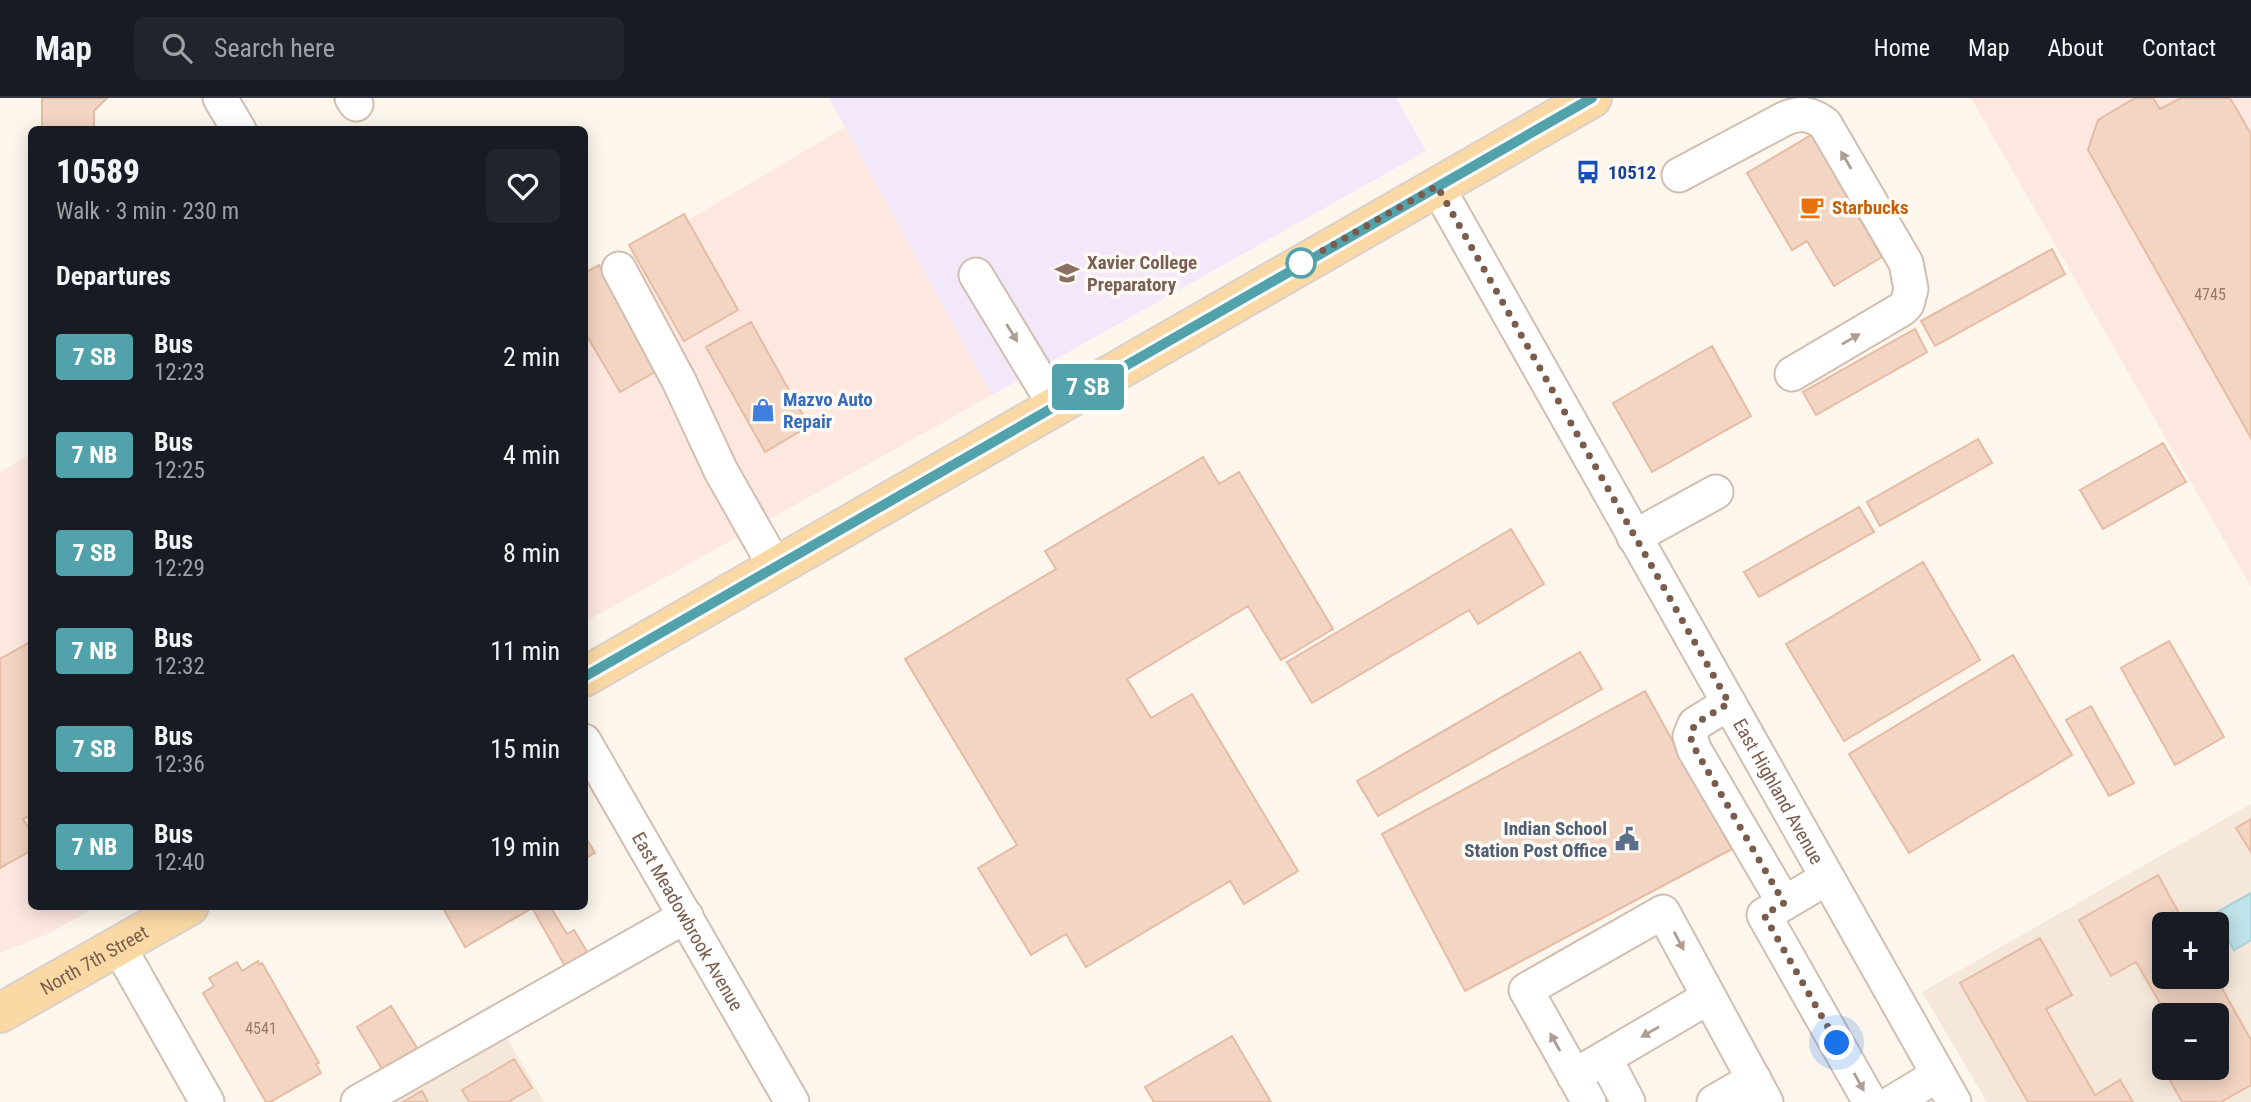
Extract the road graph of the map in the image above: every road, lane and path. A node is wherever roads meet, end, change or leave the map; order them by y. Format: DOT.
graph roads {
  1 [pos="220,98"];
  2 [pos="1592,98"];
  3 [pos="237,126"];
  4 [pos="1679,175"];
  5 [pos="1437,186"];
  6 [pos="619,269"];
  7 [pos="976,275"];
  8 [pos="1792,374"];
  9 [pos="1056,407"];
  10 [pos="1716,492"];
  11 [pos="1634,537"];
  12 [pos="776,568"];
  13 [pos="588,675"];
  14 [pos="1729,703"];
  15 [pos="588,748"];
  16 [pos="1827,878"];
  17 [pos="1784,903"];
  18 [pos="182,910"];
  19 [pos="686,916"];
  20 [pos="119,947"];
  21 [pos="1709,997"];
  22 [pos="0,1013"];
  23 [pos="1605,1058"];
  24 [pos="1582,1089"];
  25 [pos="1946,1089"];
  26 [pos="1760,1090"];
  27 [pos="207,1102"];
  28 [pos="358,1102"];
  29 [pos="792,1102"];
  30 [pos="1628,1102"];
  31 [pos="1714,1102"];
  32 [pos="1870,1102"];
  33 [pos="1893,1102"];
  1 -- 3 [label="street"];
  2 -- 5 [label="main road"];
  8 -- 4 [label="street, one-way"];
  5 -- 9 [label="main road"];
  5 -- 11 [label="street, East Highland Avenue"];
  6 -- 12 [label="street"];
  7 -- 9 [label="street, one-way"];
  9 -- 12 [label="main road"];
  10 -- 11 [label="street"];
  11 -- 14 [label="street, East Highland Avenue"];
  12 -- 13 [label="main road"];
  14 -- 16 [label="street, East Highland Avenue"];
  14 -- 17 [label="street"];
  15 -- 19 [label="street, East Meadowbrook Avenue"];
  16 -- 17 [label="street"];
  16 -- 25 [label="street, East Highland Avenue"];
  17 -- 32 [label="street, one-way"];
  18 -- 20 [label="main road, North 7th Street"];
  19 -- 28 [label="street"];
  19 -- 29 [label="street, East Meadowbrook Avenue"];
  20 -- 22 [label="main road, North 7th Street"];
  20 -- 27 [label="street"];
  21 -- 23 [label="street, one-way"];
  24 -- 21 [label="street, one-way"];
  21 -- 26 [label="street"];
  23 -- 24 [label="street"];
  23 -- 30 [label="street"];
  25 -- 33 [label="street"];
  26 -- 31 [label="street"];
}
